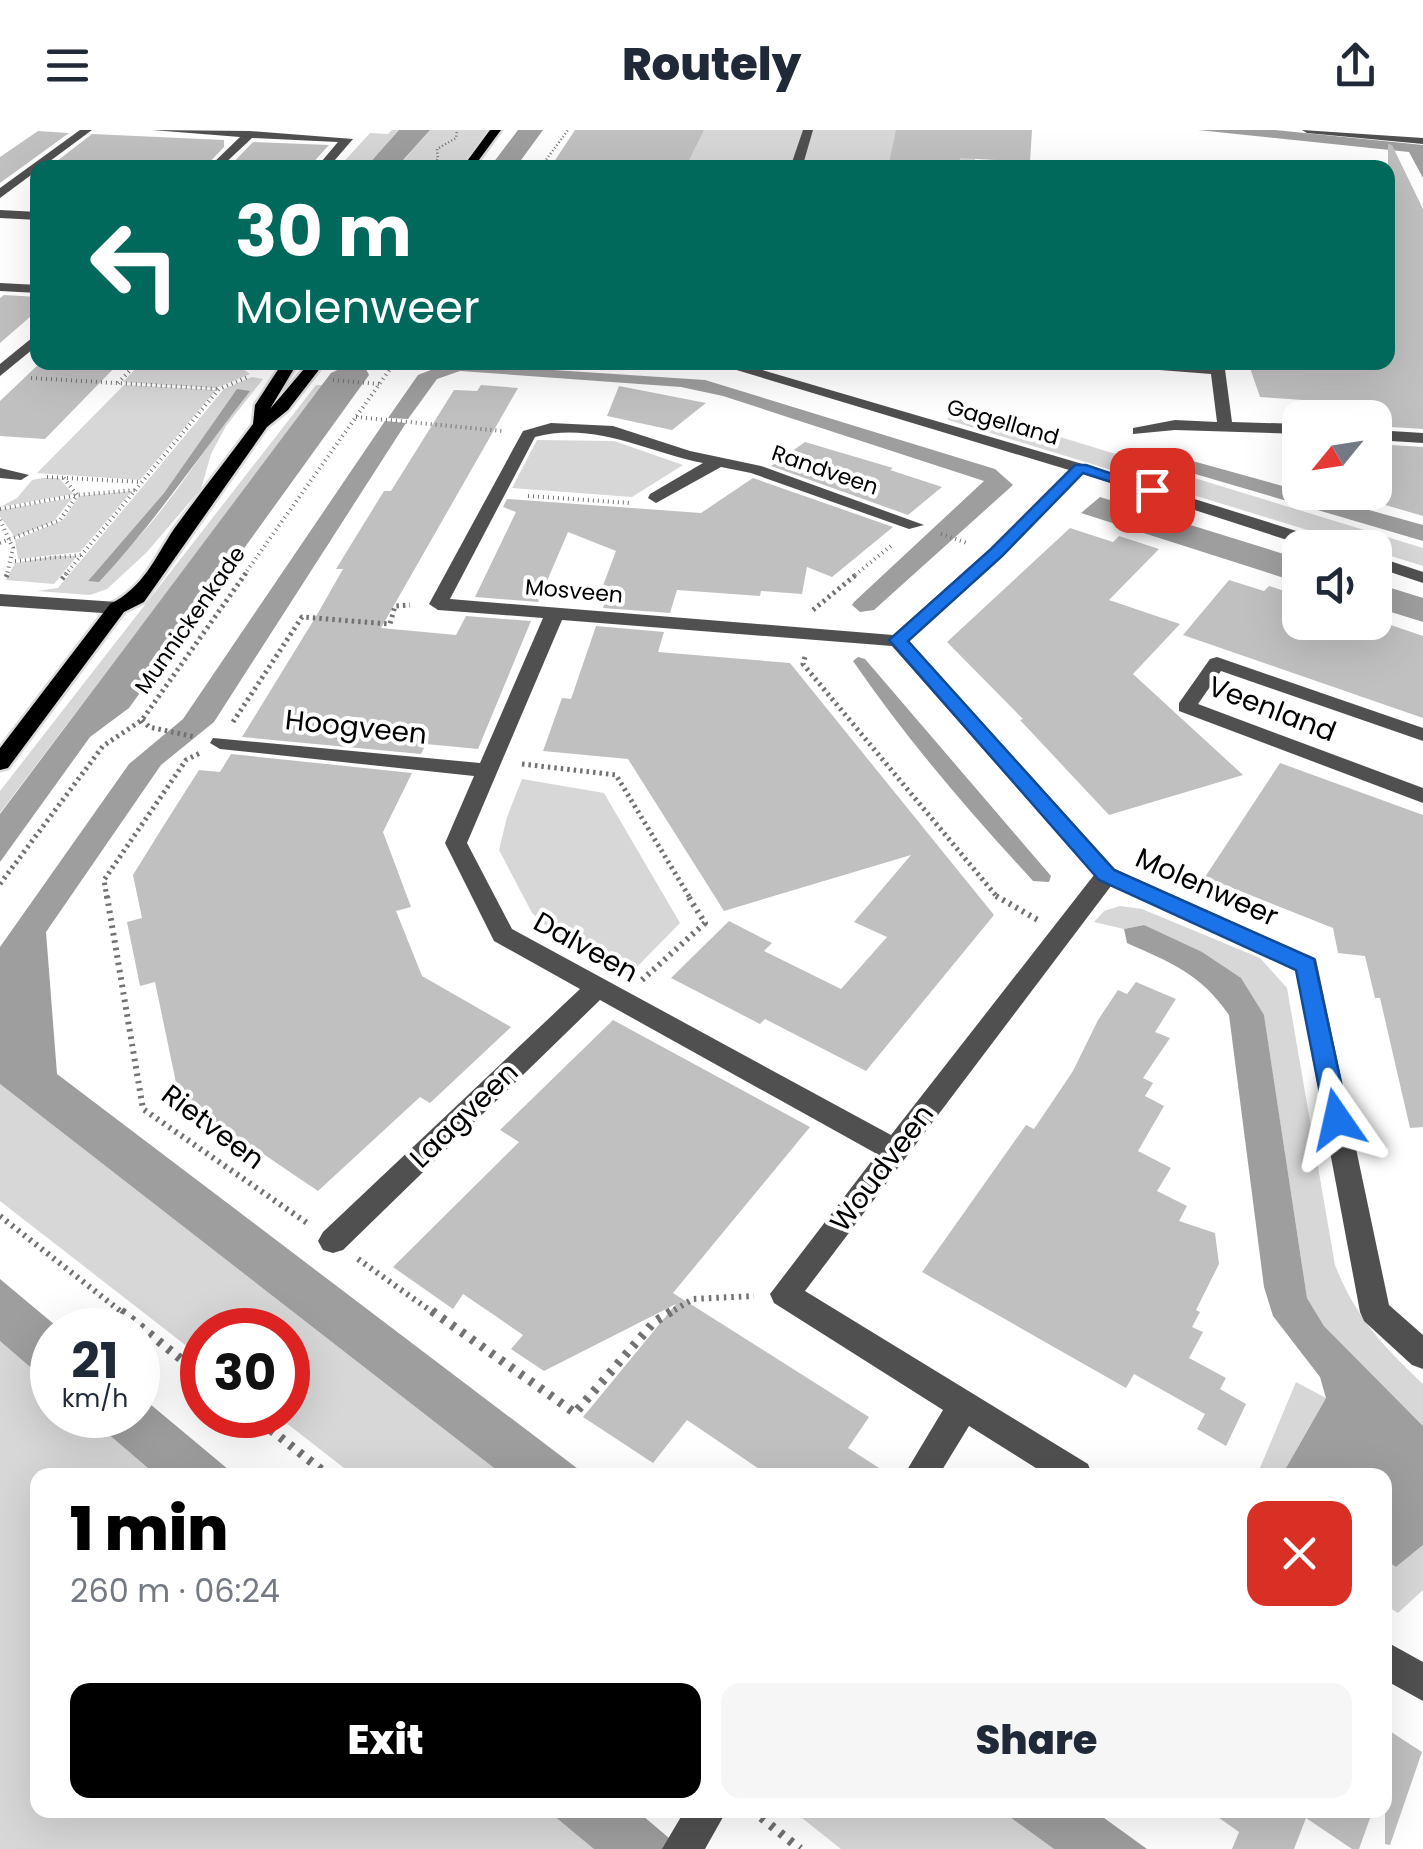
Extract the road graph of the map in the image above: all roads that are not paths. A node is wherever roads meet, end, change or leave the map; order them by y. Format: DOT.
graph roads {
  1 [pos="87,130"];
  2 [pos="157,130"];
  3 [pos="496,130"];
  4 [pos="808,130"];
  5 [pos="1308,130"];
  6 [pos="287,133"];
  7 [pos="250,134"];
  8 [pos="1423,141"];
  9 [pos="46,160"];
  10 [pos="222,160"];
  11 [pos="328,160"];
  12 [pos="473,160"];
  13 [pos="799,160"];
  14 [pos="30,172"];
  15 [pos="0,194"];
  16 [pos="0,214"];
  17 [pos="30,216"];
  18 [pos="0,287"];
  19 [pos="30,289"];
  20 [pos="30,344"];
  21 [pos="286,370"];
  22 [pos="744,370"];
  23 [pos="1219,370"];
  24 [pos="318,371"];
  25 [pos="0,372"];
  26 [pos="261,424"];
  27 [pos="1226,425"];
  28 [pos="1282,429"];
  29 [pos="1139,431"];
  30 [pos="1392,436"];
  31 [pos="1423,438"];
  32 [pos="718,462"];
  33 [pos="1080,468"];
  34 [pos="0,473"];
  35 [pos="20,475"];
  36 [pos="656,498"];
  37 [pos="915,525"];
  38 [pos="1282,532"];
  39 [pos="1392,567"];
  40 [pos="1423,578"];
  41 [pos="0,600"];
  42 [pos="438,604"];
  43 [pos="117,608"];
  44 [pos="554,615"];
  45 [pos="898,640"];
  46 [pos="1423,736"];
  47 [pos="213,741"];
  48 [pos="0,763"];
  49 [pos="488,766"];
  50 [pos="1423,796"];
  51 [pos="1106,875"];
  52 [pos="608,994"];
  53 [pos="896,1151"];
  54 [pos="333,1241"];
  55 [pos="1423,1355"];
  56 [pos="962,1407"];
  57 [pos="924,1468"];
  58 [pos="1064,1468"];
  59 [pos="703,1818"];
  60 [pos="682,1849"];
  1 -- 9 [label="street"];
  2 -- 7 [label="street"];
  3 -- 12 [label="main road"];
  4 -- 13 [label="street"];
  5 -- 8 [label="street"];
  6 -- 7 [label="street"];
  6 -- 11 [label="street"];
  7 -- 10 [label="street"];
  14 -- 15 [label="street"];
  16 -- 17 [label="street"];
  18 -- 19 [label="street"];
  20 -- 25 [label="street"];
  21 -- 26 [label="main road"];
  22 -- 33 [label="street, Gagelland"];
  23 -- 27 [label="street"];
  24 -- 26 [label="main road"];
  26 -- 43 [label="main road"];
  27 -- 28 [label="street"];
  27 -- 29 [label="street"];
  30 -- 31 [label="street"];
  32 -- 36 [label="street"];
  32 -- 37 [label="street, Randveen"];
  32 -- 42 [label="street, Randveen"];
  33 -- 38 [label="street, Gagelland"];
  33 -- 45 [label="street"];
  34 -- 35 [label="street"];
  39 -- 40 [label="street"];
  41 -- 43 [label="street"];
  42 -- 44 [label="street, Mosveen"];
  43 -- 48 [label="main road"];
  44 -- 45 [label="street, Mosveen"];
  44 -- 49 [label="street, Dalveen"];
  45 -- 51 [label="street, Molenweer"];
  46 -- 50 [label="street, Veenland"];
  47 -- 49 [label="street, Hoogveen"];
  49 -- 52 [label="street, Dalveen"];
  51 -- 53 [label="street, Woudveen"];
  51 -- 55 [label="street, Molenweer"];
  52 -- 53 [label="street, Dalveen"];
  52 -- 54 [label="street, Laagveen"];
  53 -- 56 [label="street, Woudveen"];
  56 -- 57 [label="street"];
  56 -- 58 [label="street"];
  59 -- 60 [label="street"];
}
